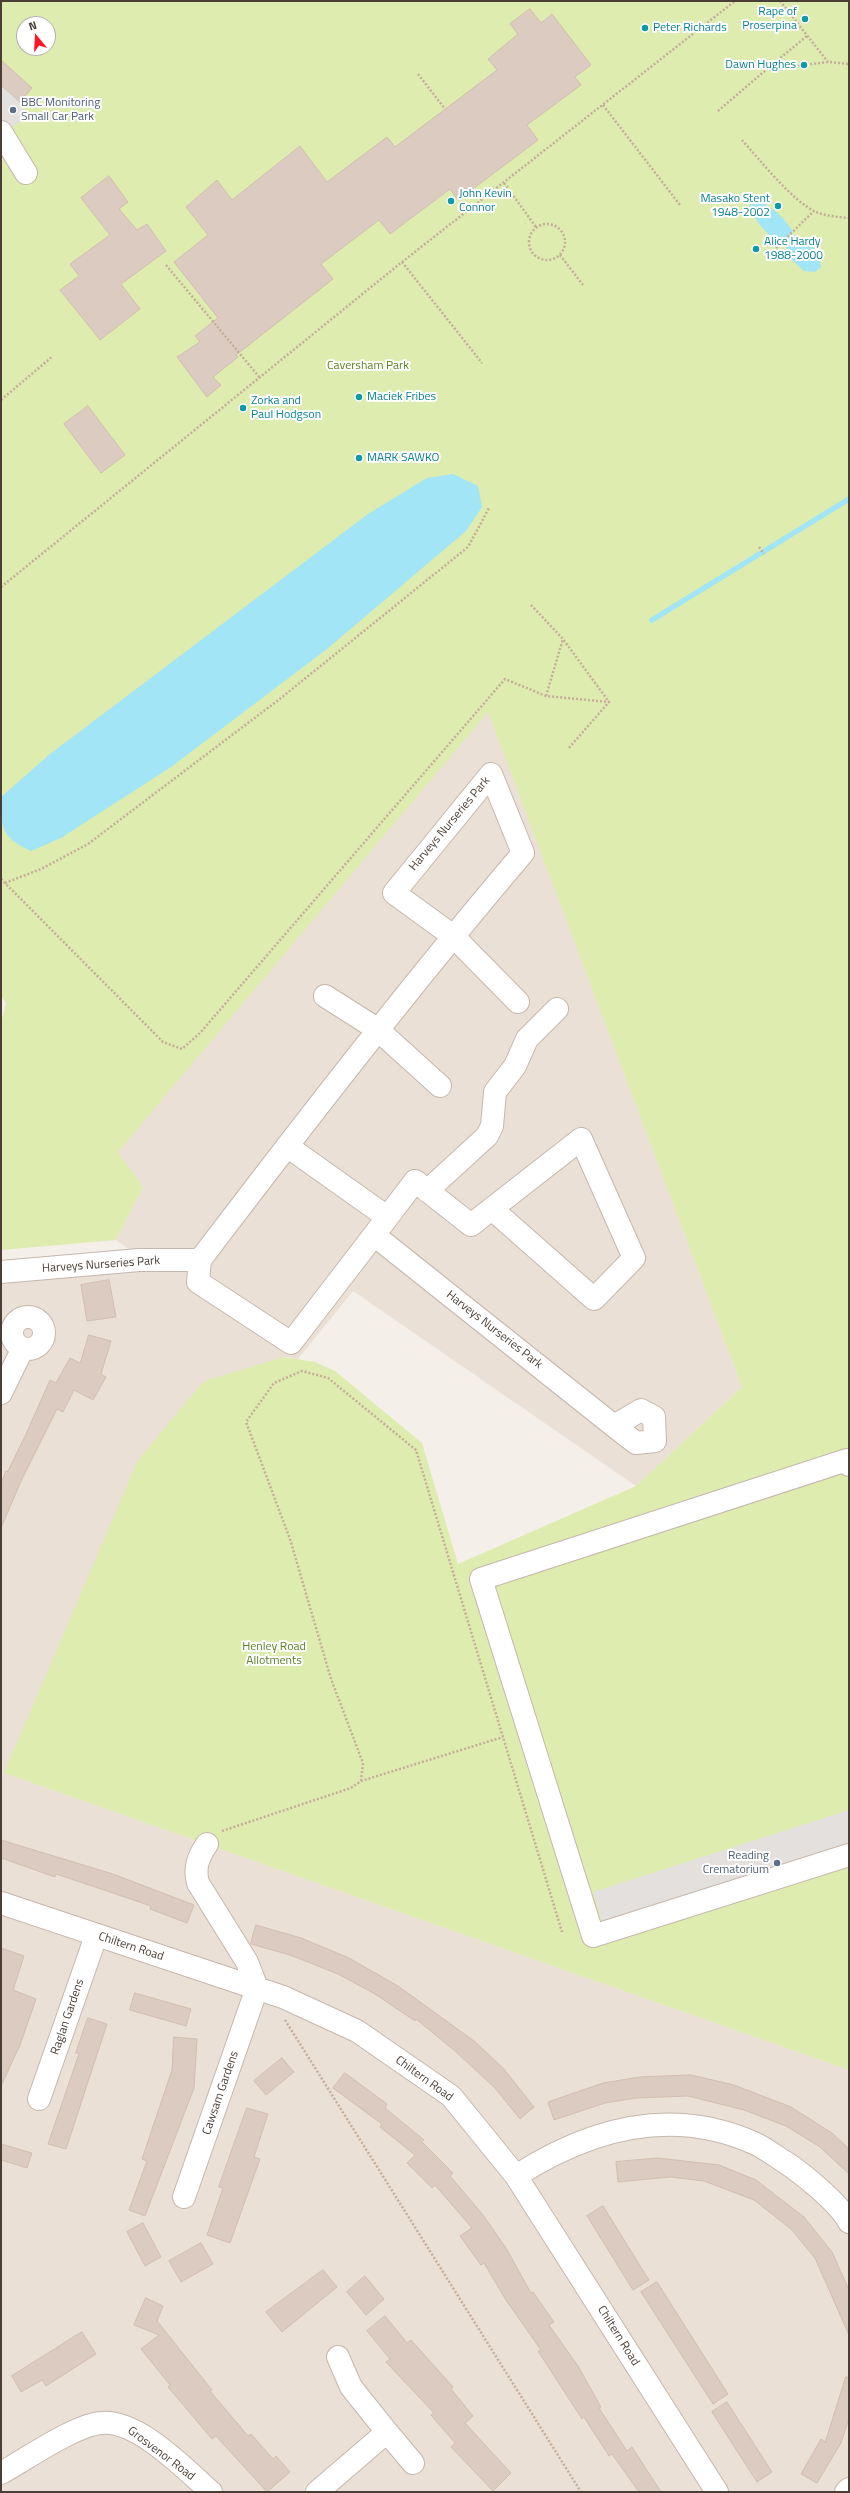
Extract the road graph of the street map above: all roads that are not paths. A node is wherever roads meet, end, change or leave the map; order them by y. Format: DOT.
graph roads {
  1 [pos="1,132"];
  2 [pos="26,173"];
  3 [pos="453,936"];
  4 [pos="325,996"];
  5 [pos="518,1002"];
  6 [pos="557,1010"];
  7 [pos="377,1029"];
  8 [pos="440,1086"];
  9 [pos="287,1146"];
  10 [pos="427,1190"];
  11 [pos="492,1209"];
  12 [pos="387,1217"];
  13 [pos="374,1235"];
  14 [pos="200,1260"];
  15 [pos="1,1272"];
  16 [pos="23,1348"];
  17 [pos="1,1393"];
  18 [pos="614,1426"];
  19 [pos="849,1465"];
  20 [pos="207,1844"];
  21 [pos="849,1855"];
  22 [pos="1,1903"];
  23 [pos="96,1936"];
  24 [pos="257,1988"];
  25 [pos="39,2099"];
  26 [pos="516,2176"];
  27 [pos="184,2198"];
  28 [pos="849,2222"];
  29 [pos="338,2357"];
  30 [pos="387,2432"];
  31 [pos="413,2463"];
  32 [pos="1,2473"];
  33 [pos="849,2489"];
  34 [pos="211,2492"];
  35 [pos="317,2492"];
  36 [pos="717,2492"];
  37 [pos="846,2492"];
  1 -- 2 [label="street"];
  3 -- 3 [label="street, Harveys Nurseries Park"];
  3 -- 5 [label="street, Harveys Nurseries Park"];
  3 -- 7 [label="street, Harveys Nurseries Park"];
  4 -- 7 [label="street"];
  6 -- 10 [label="street"];
  7 -- 8 [label="street"];
  7 -- 9 [label="street, Harveys Nurseries Park"];
  9 -- 12 [label="street"];
  9 -- 14 [label="street, Harveys Nurseries Park"];
  10 -- 11 [label="street"];
  10 -- 12 [label="street"];
  11 -- 11 [label="street"];
  12 -- 13 [label="street"];
  13 -- 14 [label="street"];
  13 -- 18 [label="street, Harveys Nurseries Park"];
  14 -- 15 [label="street, Harveys Nurseries Park"];
  16 -- 17 [label="street"];
  19 -- 21 [label="street"];
  20 -- 24 [label="street"];
  22 -- 23 [label="street, Chiltern Road"];
  23 -- 24 [label="street, Chiltern Road"];
  23 -- 25 [label="street, Raglan Gardens"];
  24 -- 26 [label="street, Chiltern Road"];
  24 -- 27 [label="street, Cawsam Gardens"];
  26 -- 28 [label="street"];
  26 -- 36 [label="street, Chiltern Road"];
  29 -- 30 [label="street"];
  30 -- 31 [label="street"];
  30 -- 35 [label="street"];
  32 -- 34 [label="street, Grosvenor Road"];
  33 -- 37 [label="street"];
}
